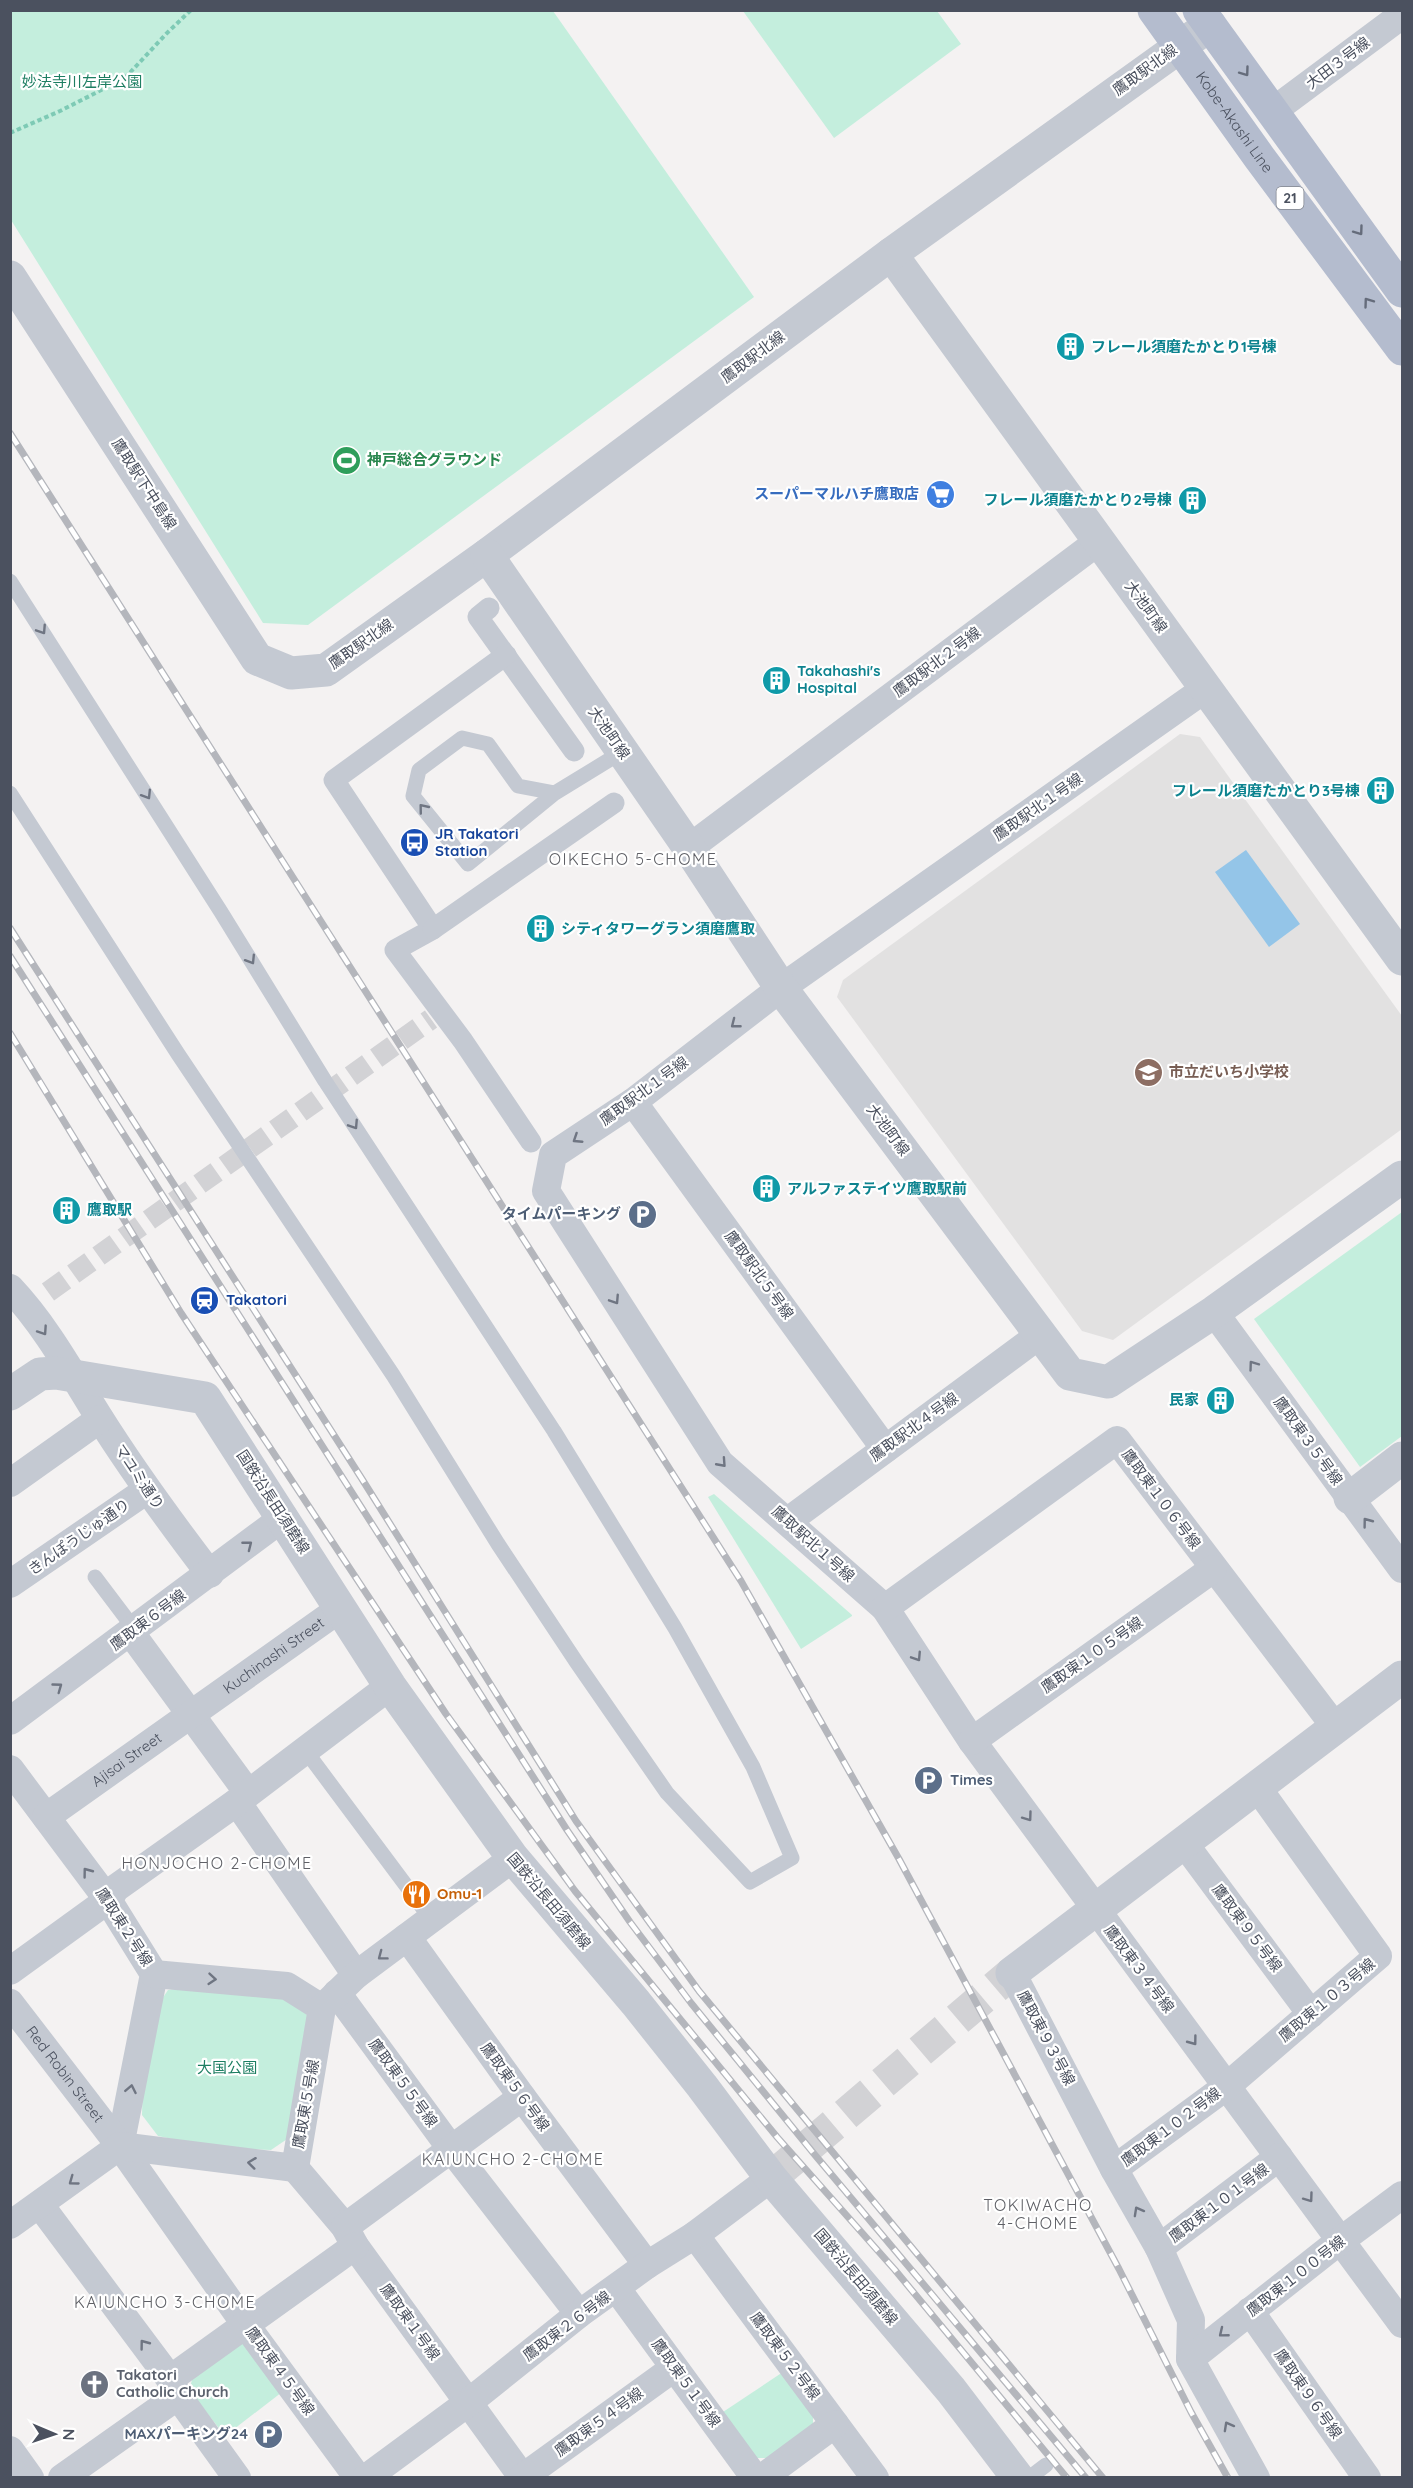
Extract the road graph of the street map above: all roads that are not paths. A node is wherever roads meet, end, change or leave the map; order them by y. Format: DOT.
graph roads {
  1 [pos="1154,10"];
  2 [pos="1402,15"];
  3 [pos="1205,18"];
  4 [pos="1179,46"];
  5 [pos="1273,111"];
  6 [pos="891,254"];
  7 [pos="10,277"];
  8 [pos="1402,291"];
  9 [pos="1402,349"];
  10 [pos="1099,541"];
  11 [pos="487,555"];
  12 [pos="10,581"];
  13 [pos="489,608"];
  14 [pos="506,655"];
  15 [pos="291,673"];
  16 [pos="1205,689"];
  17 [pos="574,751"];
  18 [pos="622,752"];
  19 [pos="10,793"];
  20 [pos="555,793"];
  21 [pos="613,802"];
  22 [pos="689,848"];
  23 [pos="433,929"];
  24 [pos="1402,959"];
  25 [pos="781,988"];
  26 [pos="633,1102"];
  27 [pos="531,1142"];
  28 [pos="1400,1185"];
  29 [pos="10,1288"];
  30 [pos="1214,1312"];
  31 [pos="1041,1334"];
  32 [pos="74,1376"];
  33 [pos="10,1394"];
  34 [pos="100,1419"];
  35 [pos="885,1449"];
  36 [pos="1402,1458"];
  37 [pos="10,1483"];
  38 [pos="147,1490"];
  39 [pos="1350,1498"];
  40 [pos="284,1517"];
  41 [pos="788,1521"];
  42 [pos="1213,1569"];
  43 [pos="1402,1569"];
  44 [pos="210,1575"];
  45 [pos="95,1577"];
  46 [pos="10,1584"];
  47 [pos="341,1608"];
  48 [pos="885,1608"];
  49 [pos="133,1632"];
  50 [pos="1402,1677"];
  51 [pos="390,1686"];
  52 [pos="199,1710"];
  53 [pos="10,1721"];
  54 [pos="1336,1728"];
  55 [pos="972,1741"];
  56 [pos="305,1750"];
  57 [pos="10,1769"];
  58 [pos="1257,1787"];
  59 [pos="243,1797"];
  60 [pos="46,1817"];
  61 [pos="1184,1843"];
  62 [pos="513,1858"];
  63 [pos="108,1900"];
  64 [pos="1095,1910"];
  65 [pos="430,1919"];
  66 [pos="407,1937"];
  67 [pos="10,1971"];
  68 [pos="1012,1973"];
  69 [pos="154,1974"];
  70 [pos="338,1992"];
  71 [pos="10,2003"];
  72 [pos="1311,2014"];
  73 [pos="1227,2086"];
  74 [pos="522,2097"];
  75 [pos="120,2146"];
  76 [pos="452,2150"];
  77 [pos="1279,2157"];
  78 [pos="295,2168"];
  79 [pos="1114,2169"];
  80 [pos="771,2178"];
  81 [pos="1402,2195"];
  82 [pos="40,2205"];
  83 [pos="11,2223"];
  84 [pos="694,2235"];
  85 [pos="350,2237"];
  86 [pos="1340,2240"];
  87 [pos="1159,2248"];
  88 [pos="647,2265"];
  89 [pos="617,2289"];
  90 [pos="1250,2311"];
  91 [pos="579,2314"];
  92 [pos="245,2324"];
  93 [pos="1402,2324"];
  94 [pos="1186,2361"];
  95 [pos="674,2368"];
  96 [pos="174,2388"];
  97 [pos="469,2402"];
  98 [pos="835,2424"];
  99 [pos="10,2450"];
  100 [pos="397,2469"];
  101 [pos="1032,2471"];
  102 [pos="225,2473"];
  103 [pos="523,2477"];
  104 [pos="30,2478"];
  105 [pos="62,2478"];
  106 [pos="358,2478"];
  107 [pos="366,2478"];
  108 [pos="755,2478"];
  109 [pos="762,2478"];
  110 [pos="875,2478"];
  111 [pos="1029,2478"];
  112 [pos="1256,2478"];
  113 [pos="1366,2478"];
  1 -- 4 [label="main road, Kobe-Akashi Line / 21"];
  2 -- 5 [label="street, 大田３号線"];
  3 -- 4 [label="street, 鷹取駅北線"];
  3 -- 5 [label="main road, 21, one-way"];
  4 -- 6 [label="street, 鷹取駅北線"];
  9 -- 4 [label="main road, Kobe-Akashi Line / 21, one-way"];
  5 -- 8 [label="main road, 21, one-way"];
  6 -- 10 [label="street, 大池町線"];
  6 -- 11 [label="street, 鷹取駅北線"];
  7 -- 15 [label="street, 鷹取駅下中島線"];
  10 -- 16 [label="street, 大池町線"];
  10 -- 22 [label="street, 鷹取駅北２号線"];
  11 -- 15 [label="street, 鷹取駅北線"];
  11 -- 18 [label="street, 大池町線"];
  12 -- 19 [label="lane, one-way"];
  13 -- 14 [label="street"];
  14 -- 17 [label="street"];
  14 -- 23 [label="street"];
  16 -- 24 [label="street, 大池町線"];
  16 -- 25 [label="street, 鷹取駅北１号線"];
  18 -- 20 [label="lane"];
  18 -- 22 [label="street, 大池町線"];
  20 -- 20 [label="lane, one-way"];
  21 -- 23 [label="street"];
  22 -- 25 [label="street, 大池町線"];
  23 -- 27 [label="street"];
  25 -- 26 [label="street, 鷹取駅北１号線, one-way"];
  25 -- 31 [label="street, 大池町線"];
  26 -- 35 [label="street, 鷹取駅北５号線"];
  26 -- 41 [label="street, 鷹取駅北１号線, one-way"];
  28 -- 30 [label="street, 大池町線"];
  29 -- 32 [label="street, one-way"];
  30 -- 31 [label="street, 大池町線"];
  39 -- 30 [label="street, 鷹取東３５号線, one-way"];
  31 -- 35 [label="street, 鷹取駅北４号線"];
  32 -- 33 [label="street, 国鉄沿長田須磨線"];
  32 -- 34 [label="street, マユミ通り"];
  32 -- 40 [label="street, 国鉄沿長田須磨線"];
  34 -- 37 [label="street"];
  34 -- 38 [label="street, マユミ通り"];
  35 -- 41 [label="street, 鷹取駅北４号線"];
  36 -- 39 [label="street"];
  38 -- 44 [label="street, マユミ通り"];
  38 -- 46 [label="street, きんぽうじゅ通り"];
  43 -- 39 [label="street, 鷹取東３５号線, one-way"];
  44 -- 40 [label="street, 鷹取東６号線, one-way"];
  40 -- 47 [label="street, 国鉄沿長田須磨線"];
  41 -- 48 [label="street, 鷹取駅北１号線"];
  42 -- 48 [label="street, 鷹取東１０６号線"];
  42 -- 54 [label="street, 鷹取東１０６号線"];
  42 -- 55 [label="street, 鷹取東１０５号線"];
  44 -- 49 [label="street, 鷹取東６号線"];
  45 -- 49 [label="lane"];
  47 -- 51 [label="street, 国鉄沿長田須磨線"];
  47 -- 52 [label="street, Kuchinashi Street"];
  48 -- 55 [label="street, 鷹取東３４号線, one-way"];
  49 -- 52 [label="street, 鷹取東５５号線"];
  53 -- 49 [label="street, 鷹取東６号線, one-way"];
  50 -- 54 [label="street, 鷹取東９３号線"];
  51 -- 56 [label="street"];
  51 -- 62 [label="street, 国鉄沿長田須磨線"];
  52 -- 59 [label="street, 鷹取東５５号線"];
  52 -- 60 [label="street, Ajisai Street"];
  54 -- 58 [label="street, 鷹取東９３号線"];
  55 -- 64 [label="street, 鷹取東３４号線, one-way"];
  56 -- 59 [label="street"];
  56 -- 65 [label="lane"];
  57 -- 60 [label="street, 鷹取東２号線"];
  58 -- 61 [label="street, 鷹取東９３号線"];
  58 -- 72 [label="street, 鷹取東１０３号線"];
  59 -- 63 [label="street"];
  59 -- 70 [label="street, 鷹取東５５号線"];
  63 -- 60 [label="street, 鷹取東２号線, one-way"];
  61 -- 64 [label="street, 鷹取東９３号線"];
  61 -- 72 [label="street, 鷹取東９５号線"];
  62 -- 65 [label="street"];
  62 -- 80 [label="street, 国鉄沿長田須磨線"];
  63 -- 67 [label="street"];
  63 -- 69 [label="street, 鷹取東２号線"];
  64 -- 68 [label="street, 鷹取東９３号線"];
  64 -- 73 [label="street, 鷹取東３４号線, one-way"];
  65 -- 66 [label="street"];
  66 -- 70 [label="street, one-way"];
  66 -- 74 [label="street, 鷹取東５６号線"];
  68 -- 79 [label="street, 鷹取東９３号線"];
  69 -- 70 [label="street, one-way"];
  75 -- 69 [label="street, 鷹取東２号線, one-way"];
  70 -- 76 [label="street, 鷹取東５５号線"];
  70 -- 78 [label="street, 鷹取東５号線"];
  71 -- 75 [label="street, Red Robin Street"];
  72 -- 73 [label="street, 鷹取東１０３号線"];
  73 -- 77 [label="street, 鷹取東３４号線"];
  73 -- 79 [label="street, 鷹取東１０２号線"];
  74 -- 76 [label="street"];
  74 -- 88 [label="street, 鷹取東５６号線"];
  78 -- 75 [label="street, 鷹取東５号線, one-way"];
  75 -- 82 [label="street, one-way"];
  75 -- 92 [label="street, 鷹取東４５号線"];
  76 -- 85 [label="street"];
  76 -- 91 [label="street, 鷹取東５５号線"];
  77 -- 86 [label="street, 鷹取東３４号線, one-way"];
  77 -- 87 [label="street, 鷹取東１０１号線"];
  78 -- 85 [label="street, 鷹取東１号線"];
  87 -- 79 [label="street, 鷹取東９３号線, one-way"];
  80 -- 84 [label="street, 鷹取東２６号線"];
  80 -- 101 [label="street, 国鉄沿長田須磨線"];
  81 -- 86 [label="street, 鷹取東１００号線"];
  82 -- 83 [label="street"];
  96 -- 82 [label="street, one-way"];
  84 -- 88 [label="street, 鷹取東２６号線"];
  84 -- 98 [label="street, 鷹取東５２号線"];
  85 -- 92 [label="street"];
  85 -- 97 [label="street, 鷹取東１号線"];
  86 -- 90 [label="street, 鷹取東１００号線"];
  86 -- 93 [label="street, 鷹取東３４号線"];
  87 -- 94 [label="street, 鷹取東９３号線"];
  88 -- 89 [label="street, 鷹取東２６号線"];
  89 -- 91 [label="street, 鷹取東２６号線"];
  89 -- 95 [label="street, 鷹取東５１号線"];
  90 -- 94 [label="street, 鷹取東１００号線, one-way"];
  90 -- 113 [label="street, 鷹取東９６号線"];
  91 -- 97 [label="street, 鷹取東２６号線"];
  92 -- 96 [label="street"];
  92 -- 106 [label="street, 鷹取東４５号線"];
  112 -- 94 [label="street, one-way"];
  95 -- 103 [label="street, 鷹取東５４号線"];
  95 -- 108 [label="street, 鷹取東５１号線"];
  96 -- 102 [label="street"];
  96 -- 105 [label="street"];
  97 -- 100 [label="street, 鷹取東２６号線"];
  97 -- 103 [label="street, 鷹取東１号線"];
  98 -- 109 [label="street"];
  98 -- 110 [label="street, 鷹取東５２号線"];
  99 -- 104 [label="street"];
  100 -- 107 [label="street, 鷹取東２６号線"];
  101 -- 111 [label="lane"];
}
